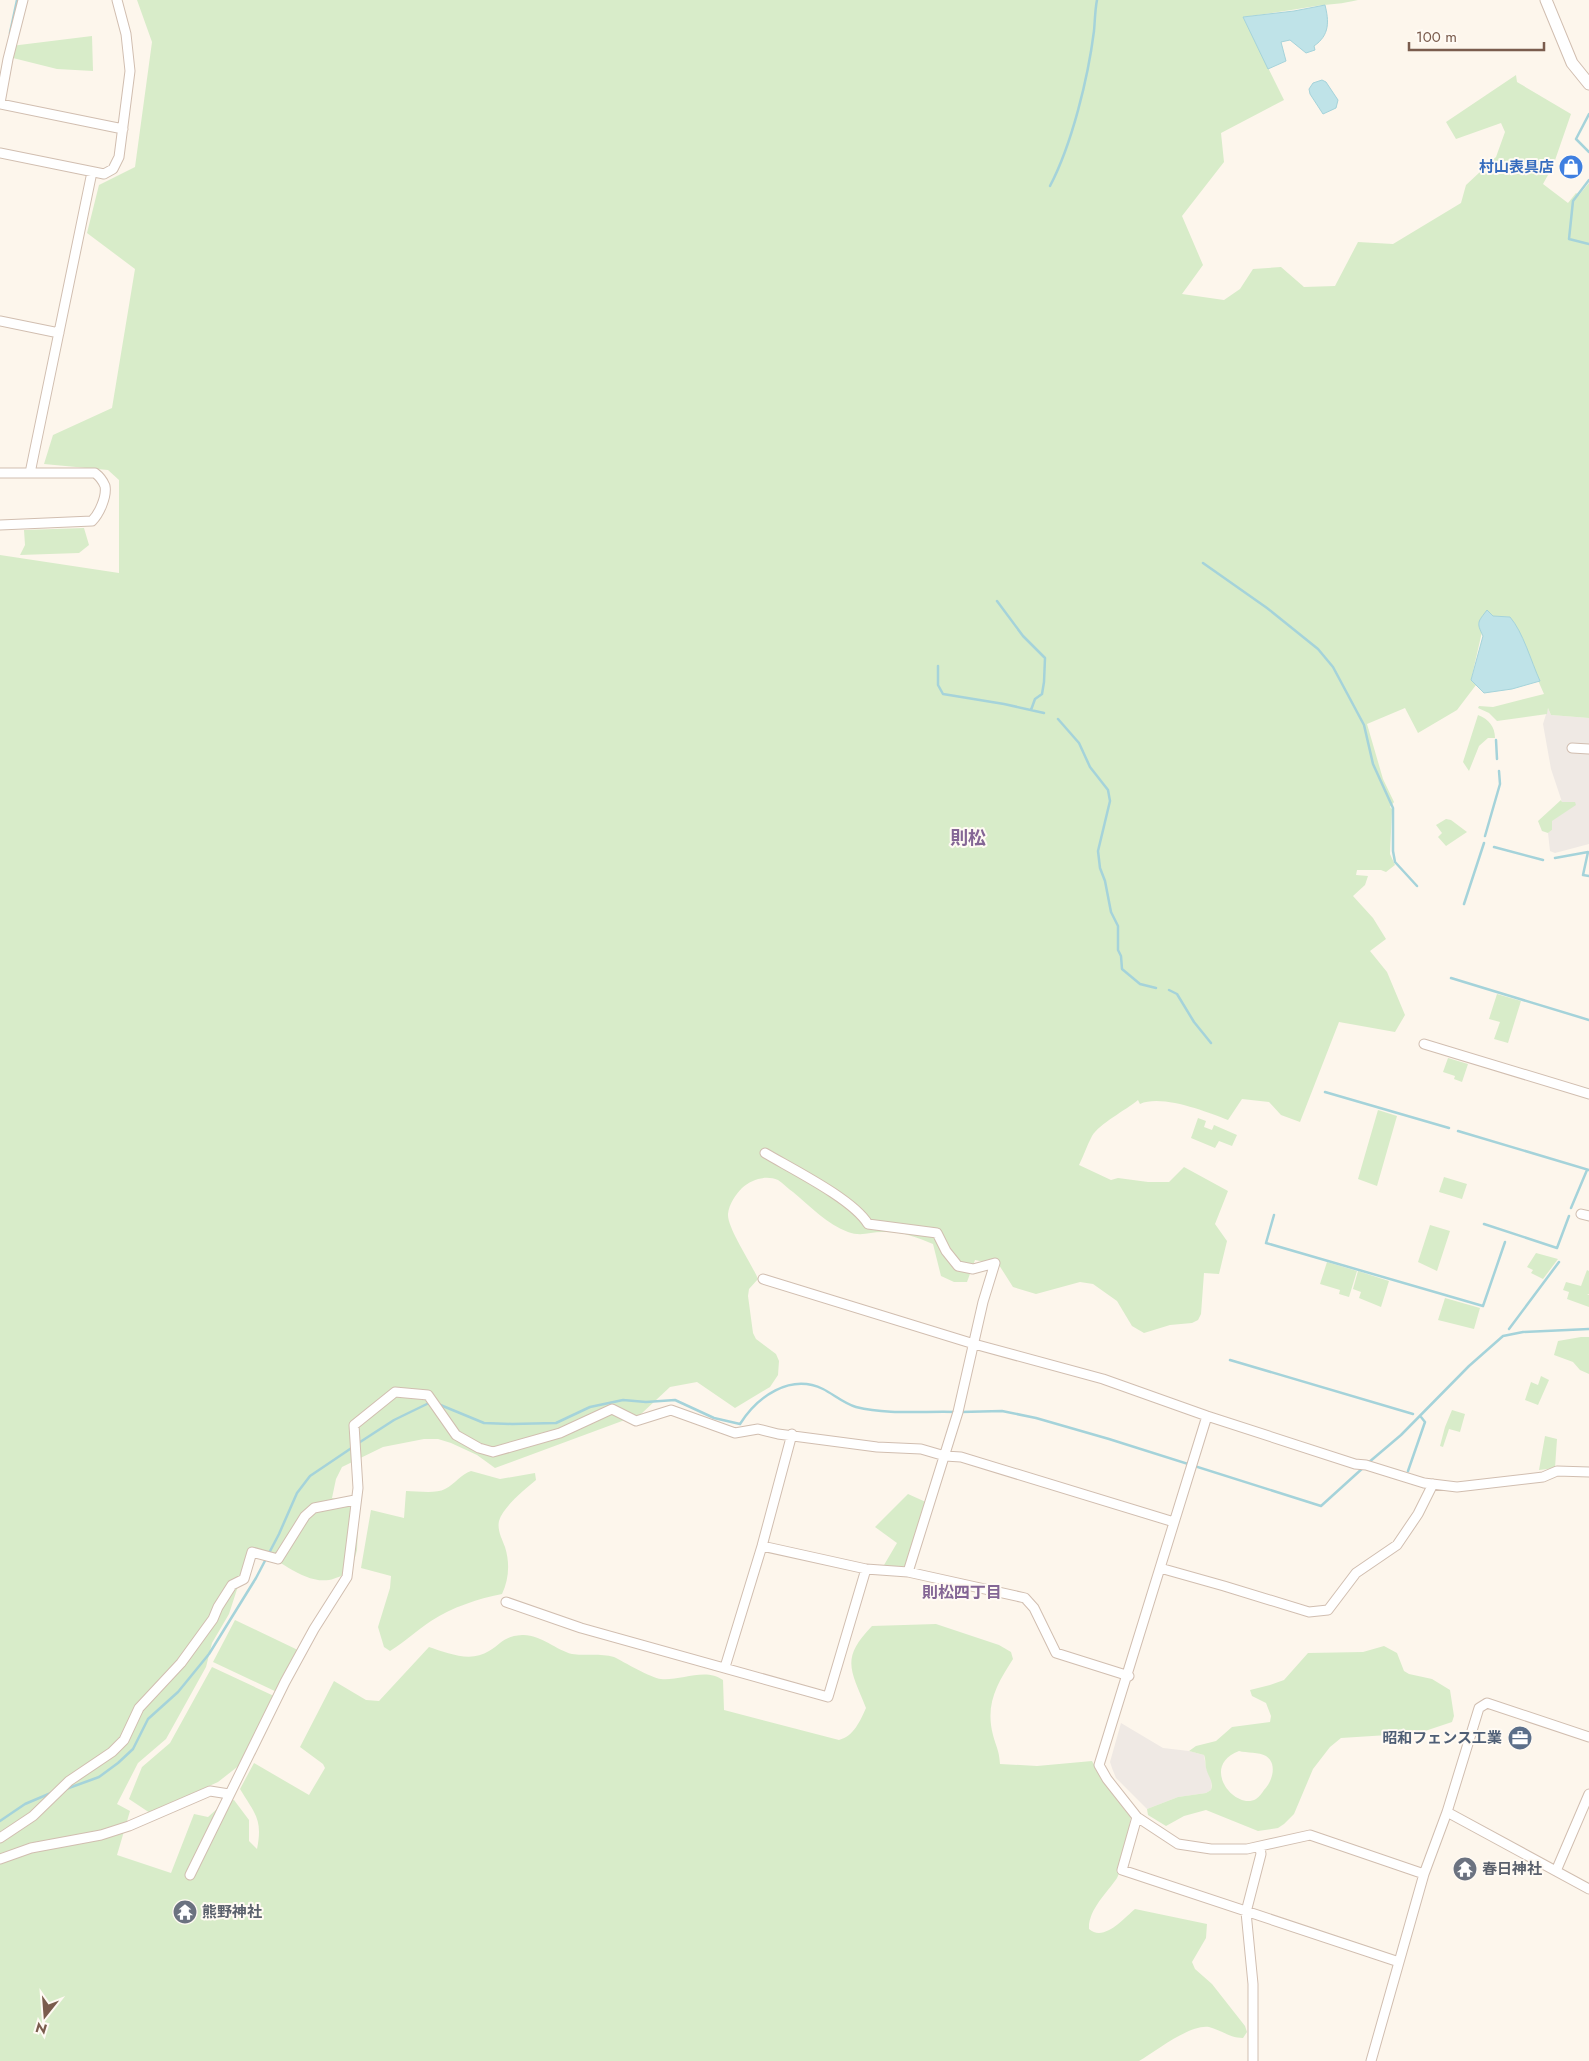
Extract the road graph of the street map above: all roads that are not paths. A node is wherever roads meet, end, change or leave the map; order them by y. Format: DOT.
graph roads {
  1 [pos="23,0"];
  2 [pos="118,0"];
  3 [pos="1546,0"];
  4 [pos="1589,84"];
  5 [pos="0,103"];
  6 [pos="124,129"];
  7 [pos="0,153"];
  8 [pos="92,172"];
  9 [pos="0,321"];
  10 [pos="59,333"];
  11 [pos="0,473"];
  12 [pos="30,473"];
  13 [pos="0,525"];
  14 [pos="1572,748"];
  15 [pos="1589,749"];
  16 [pos="1424,1044"];
  17 [pos="1589,1094"];
  18 [pos="765,1153"];
  19 [pos="763,1279"];
  20 [pos="974,1344"];
  21 [pos="1207,1416"];
  22 [pos="792,1434"];
  23 [pos="945,1456"];
  24 [pos="1589,1472"];
  25 [pos="1433,1484"];
  26 [pos="355,1500"];
  27 [pos="1174,1522"];
  28 [pos="762,1546"];
  29 [pos="1160,1568"];
  30 [pos="866,1569"];
  31 [pos="908,1572"];
  32 [pos="506,1602"];
  33 [pos="725,1667"];
  34 [pos="1128,1676"];
  35 [pos="1589,1737"];
  36 [pos="229,1794"];
  37 [pos="1589,1794"];
  38 [pos="1447,1812"];
  39 [pos="1137,1817"];
  40 [pos="0,1838"];
  41 [pos="1260,1848"];
  42 [pos="0,1859"];
  43 [pos="1556,1871"];
  44 [pos="1424,1874"];
  45 [pos="190,1875"];
  46 [pos="1589,1890"];
  47 [pos="1246,1912"];
  48 [pos="1399,1962"];
  49 [pos="1253,2061"];
  50 [pos="1371,2061"];
  1 -- 5 [label="street"];
  2 -- 6 [label="street"];
  3 -- 4 [label="street"];
  5 -- 6 [label="street"];
  6 -- 8 [label="street"];
  7 -- 8 [label="street"];
  8 -- 10 [label="street"];
  9 -- 10 [label="street"];
  10 -- 12 [label="street"];
  11 -- 12 [label="street"];
  12 -- 13 [label="street"];
  14 -- 15 [label="street"];
  16 -- 17 [label="street"];
  18 -- 20 [label="street"];
  19 -- 20 [label="street"];
  20 -- 21 [label="street"];
  20 -- 23 [label="street"];
  21 -- 25 [label="street"];
  21 -- 27 [label="street"];
  22 -- 23 [label="street"];
  22 -- 26 [label="street"];
  22 -- 28 [label="street"];
  23 -- 27 [label="street"];
  23 -- 31 [label="street"];
  24 -- 25 [label="street"];
  25 -- 29 [label="street"];
  26 -- 36 [label="street"];
  26 -- 40 [label="street"];
  27 -- 29 [label="street"];
  28 -- 30 [label="street"];
  28 -- 33 [label="street"];
  29 -- 34 [label="street"];
  30 -- 31 [label="street"];
  30 -- 33 [label="street"];
  31 -- 34 [label="street"];
  32 -- 33 [label="street"];
  34 -- 39 [label="street"];
  35 -- 38 [label="street"];
  36 -- 42 [label="street"];
  36 -- 45 [label="street"];
  37 -- 43 [label="street"];
  38 -- 43 [label="street"];
  38 -- 44 [label="street"];
  39 -- 41 [label="street"];
  39 -- 47 [label="street"];
  41 -- 44 [label="street"];
  41 -- 47 [label="street"];
  43 -- 46 [label="street"];
  44 -- 48 [label="street"];
  47 -- 48 [label="street"];
  47 -- 49 [label="street"];
  48 -- 50 [label="street"];
}
